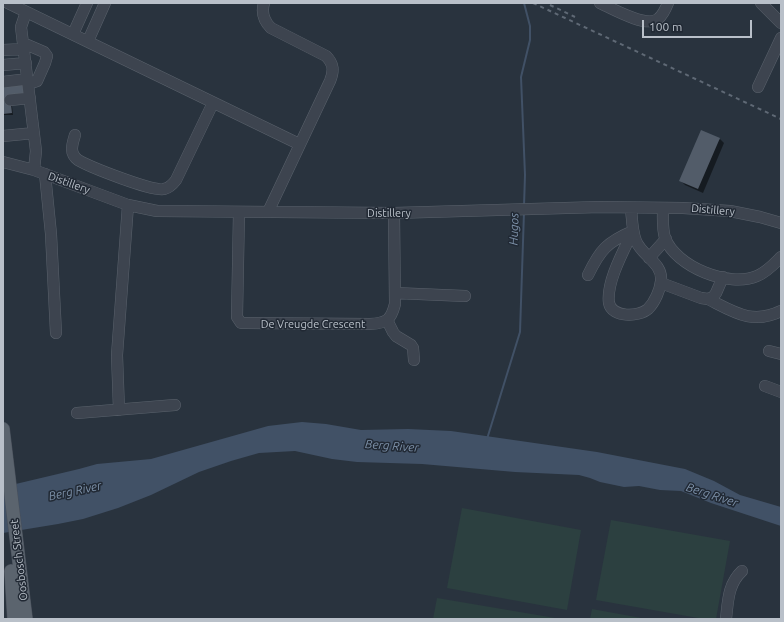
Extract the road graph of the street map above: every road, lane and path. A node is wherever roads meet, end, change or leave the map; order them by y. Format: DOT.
graph roads {
  1 [pos="8,3"];
  2 [pos="87,3"];
  3 [pos="105,3"];
  4 [pos="264,3"];
  5 [pos="600,3"];
  6 [pos="668,3"];
  7 [pos="760,3"];
  8 [pos="26,12"];
  9 [pos="781,23"];
  10 [pos="73,34"];
  11 [pos="781,38"];
  12 [pos="88,41"];
  13 [pos="24,46"];
  14 [pos="3,50"];
  15 [pos="26,63"];
  16 [pos="3,65"];
  17 [pos="28,81"];
  18 [pos="3,82"];
  19 [pos="758,87"];
  20 [pos="30,98"];
  21 [pos="10,100"];
  22 [pos="213,103"];
  23 [pos="34,133"];
  24 [pos="75,135"];
  25 [pos="3,136"];
  26 [pos="299,144"];
  27 [pos="3,162"];
  28 [pos="34,170"];
  29 [pos="45,174"];
  30 [pos="128,205"];
  31 [pos="631,208"];
  32 [pos="663,208"];
  33 [pos="239,212"];
  34 [pos="268,212"];
  35 [pos="394,213"];
  36 [pos="781,223"];
  37 [pos="633,231"];
  38 [pos="666,239"];
  39 [pos="781,257"];
  40 [pos="649,258"];
  41 [pos="588,275"];
  42 [pos="723,277"];
  43 [pos="660,283"];
  44 [pos="395,293"];
  45 [pos="465,296"];
  46 [pos="708,299"];
  47 [pos="781,311"];
  48 [pos="388,320"];
  49 [pos="56,333"];
  50 [pos="769,351"];
  51 [pos="781,354"];
  52 [pos="414,360"];
  53 [pos="764,386"];
  54 [pos="781,392"];
  55 [pos="175,405"];
  56 [pos="119,410"];
  57 [pos="77,413"];
  58 [pos="4,435"];
  59 [pos="3,506"];
  60 [pos="742,571"];
  61 [pos="17,584"];
  62 [pos="14,619"];
  63 [pos="26,619"];
  64 [pos="726,619"];
  1 -- 8 [label="street"];
  2 -- 10 [label="street"];
  3 -- 12 [label="street"];
  4 -- 26 [label="street"];
  5 -- 6 [label="street"];
  7 -- 9 [label="street"];
  8 -- 10 [label="street"];
  8 -- 13 [label="street"];
  10 -- 12 [label="street"];
  11 -- 19 [label="street"];
  12 -- 22 [label="street"];
  13 -- 14 [label="street"];
  13 -- 15 [label="street"];
  13 -- 17 [label="street"];
  15 -- 16 [label="street"];
  15 -- 17 [label="street"];
  17 -- 18 [label="street"];
  17 -- 20 [label="street"];
  20 -- 21 [label="street"];
  20 -- 23 [label="street"];
  22 -- 24 [label="street"];
  22 -- 26 [label="street"];
  23 -- 25 [label="street"];
  23 -- 28 [label="street"];
  26 -- 34 [label="street"];
  27 -- 28 [label="street, Distillery"];
  28 -- 29 [label="street, Distillery"];
  29 -- 30 [label="street, Distillery"];
  29 -- 49 [label="street"];
  30 -- 33 [label="street, Distillery"];
  30 -- 56 [label="street"];
  31 -- 32 [label="street, Distillery"];
  31 -- 35 [label="street, Distillery"];
  31 -- 37 [label="street"];
  32 -- 36 [label="street, Distillery"];
  32 -- 38 [label="street"];
  33 -- 34 [label="street, Distillery"];
  33 -- 48 [label="street, De Vreugde Crescent"];
  34 -- 35 [label="street, Distillery"];
  35 -- 44 [label="street"];
  37 -- 40 [label="street"];
  37 -- 41 [label="street"];
  37 -- 43 [label="street"];
  38 -- 40 [label="street"];
  38 -- 42 [label="street"];
  39 -- 42 [label="street"];
  40 -- 43 [label="street"];
  42 -- 46 [label="street"];
  43 -- 46 [label="street"];
  44 -- 45 [label="street"];
  44 -- 48 [label="street"];
  46 -- 47 [label="street"];
  48 -- 52 [label="street"];
  50 -- 51 [label="street"];
  53 -- 54 [label="street"];
  55 -- 56 [label="street"];
  56 -- 57 [label="street"];
  58 -- 61 [label="main road, Oosbosch Street"];
  59 -- 61 [label="main road, Oosbosch Street"];
  60 -- 64 [label="street"];
  61 -- 62 [label="main road, Oosbosch Street"];
  61 -- 63 [label="main road, Oosbosch Street"];
}
